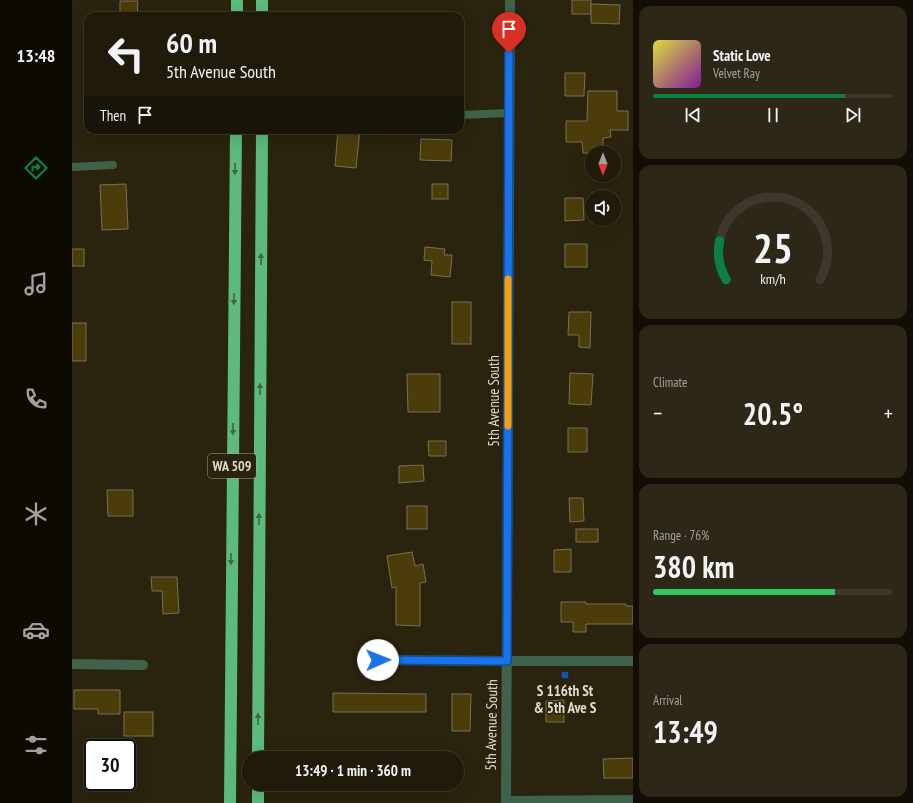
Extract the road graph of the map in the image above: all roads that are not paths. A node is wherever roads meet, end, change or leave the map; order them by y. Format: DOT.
graph roads {
  1 [pos="237,0"];
  2 [pos="262,0"];
  3 [pos="510,0"];
  4 [pos="237,12"];
  5 [pos="262,12"];
  6 [pos="509,113"];
  7 [pos="464,115"];
  8 [pos="236,134"];
  9 [pos="262,134"];
  10 [pos="113,165"];
  11 [pos="72,167"];
  12 [pos="378,660"];
  13 [pos="507,661"];
  14 [pos="633,661"];
  15 [pos="72,664"];
  16 [pos="143,665"];
  17 [pos="258,751"];
  18 [pos="258,791"];
  19 [pos="633,799"];
  20 [pos="541,801"];
  21 [pos="506,802"];
  22 [pos="230,803"];
  23 [pos="258,803"];
  1 -- 4 [label="highway"];
  2 -- 5 [label="highway"];
  3 -- 6 [label="street, 5th Avenue South"];
  6 -- 7 [label="lane"];
  6 -- 13 [label="street, 5th Avenue South"];
  8 -- 22 [label="highway, WA 509, one-way"];
  17 -- 9 [label="highway, WA 509, one-way"];
  10 -- 11 [label="lane"];
  12 -- 13 [label="street"];
  13 -- 14 [label="street"];
  13 -- 21 [label="street, 5th Avenue South"];
  15 -- 16 [label="street"];
  18 -- 23 [label="highway"];
  19 -- 20 [label="lane"];
  20 -- 21 [label="lane"];
}
